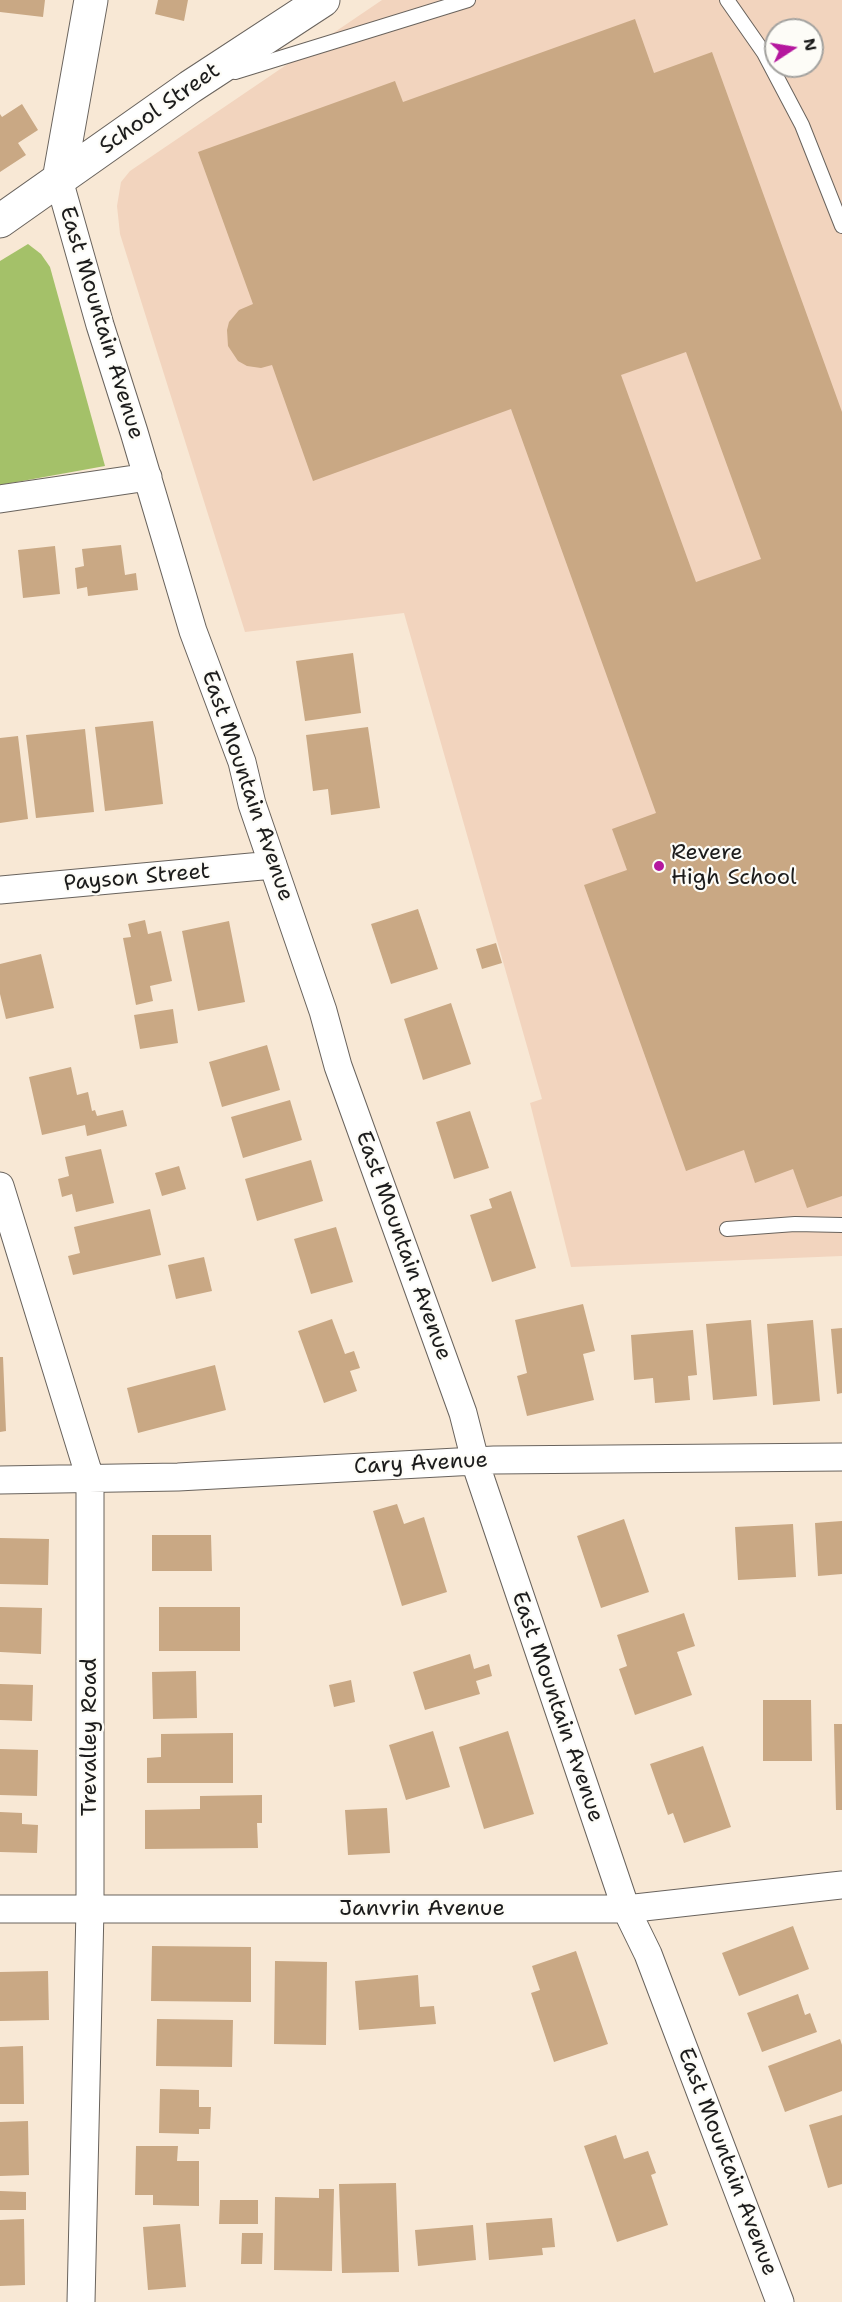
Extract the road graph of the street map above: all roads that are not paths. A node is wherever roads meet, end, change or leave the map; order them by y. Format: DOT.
graph roads {
  1 [pos="91,0"];
  2 [pos="323,0"];
  3 [pos="468,0"];
  4 [pos="728,0"];
  5 [pos="190,87"];
  6 [pos="59,180"];
  7 [pos="0,221"];
  8 [pos="842,226"];
  9 [pos="148,477"];
  10 [pos="0,499"];
  11 [pos="273,865"];
  12 [pos="0,890"];
  13 [pos="0,1186"];
  14 [pos="842,1225"];
  15 [pos="727,1229"];
  16 [pos="842,1457"];
  17 [pos="475,1461"];
  18 [pos="90,1478"];
  19 [pos="0,1480"];
  20 [pos="842,1885"];
  21 [pos="0,1909"];
  22 [pos="90,1909"];
  23 [pos="626,1909"];
  24 [pos="81,2302"];
  25 [pos="771,2302"];
  1 -- 6 [label="street"];
  2 -- 5 [label="street, School Street"];
  3 -- 5 [label="lane"];
  4 -- 8 [label="lane"];
  5 -- 6 [label="street, School Street"];
  6 -- 7 [label="street, School Street"];
  6 -- 9 [label="street, East Mountain Avenue"];
  9 -- 10 [label="street"];
  9 -- 11 [label="street, East Mountain Avenue"];
  11 -- 12 [label="street, Payson Street"];
  11 -- 17 [label="street, East Mountain Avenue"];
  13 -- 18 [label="street, Trevalley Road"];
  14 -- 15 [label="lane"];
  16 -- 17 [label="street, Cary Avenue"];
  17 -- 18 [label="street, Cary Avenue"];
  17 -- 23 [label="street, East Mountain Avenue"];
  18 -- 19 [label="street, Cary Avenue"];
  18 -- 22 [label="street, Trevalley Road"];
  20 -- 23 [label="street, Janvrin Avenue"];
  21 -- 22 [label="street, Janvrin Avenue"];
  22 -- 23 [label="street, Janvrin Avenue"];
  22 -- 24 [label="street, Trevalley Road"];
  23 -- 25 [label="street, East Mountain Avenue"];
}
